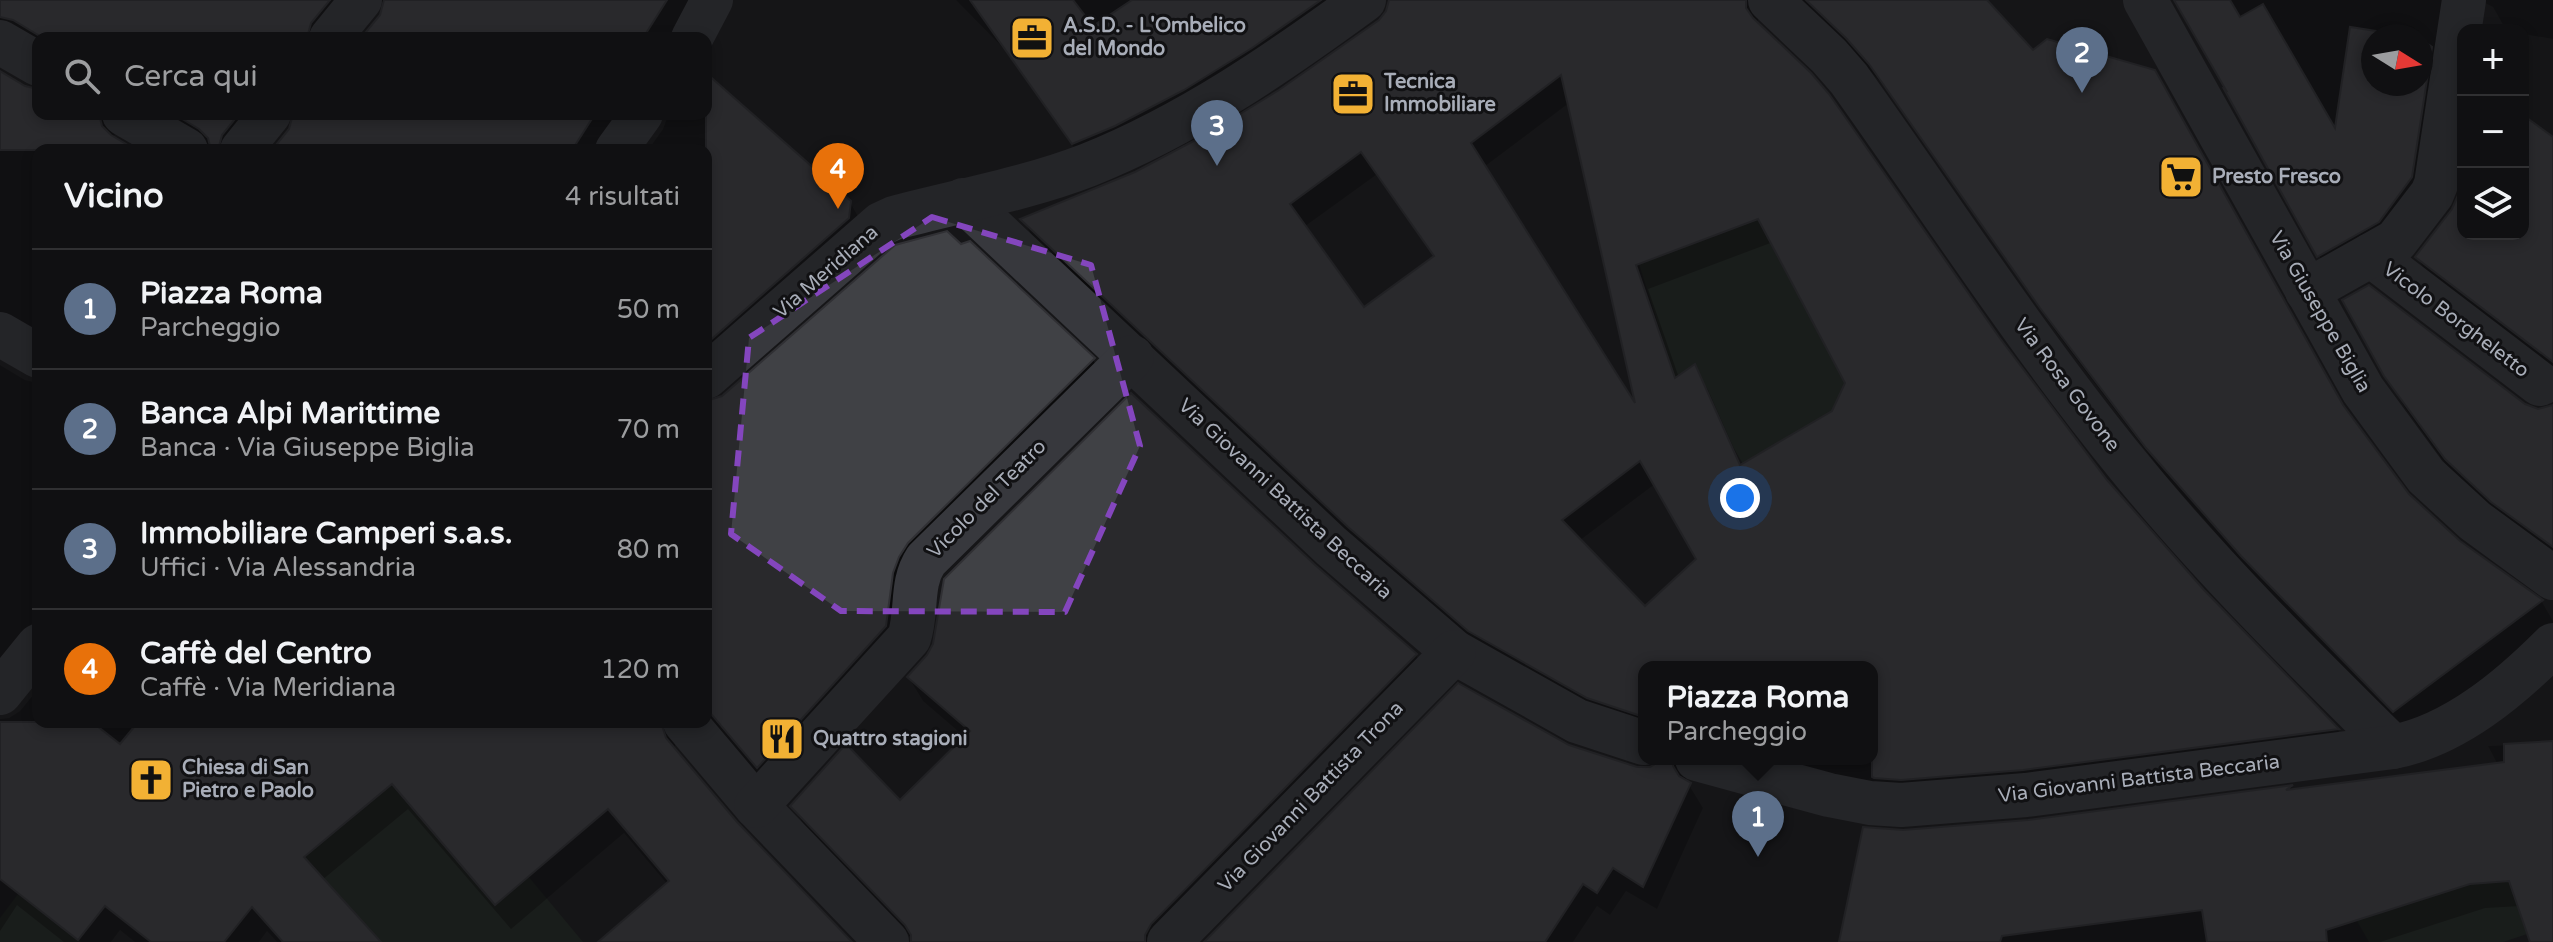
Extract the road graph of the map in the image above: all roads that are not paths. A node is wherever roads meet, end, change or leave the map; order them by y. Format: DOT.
graph roads {
  1 [pos="361,0"];
  2 [pos="712,0"];
  3 [pos="1364,0"];
  4 [pos="1770,0"];
  5 [pos="2145,0"];
  6 [pos="2464,0"];
  7 [pos="335,32"];
  8 [pos="695,32"];
  9 [pos="0,42"];
  10 [pos="32,61"];
  11 [pos="134,120"];
  12 [pos="265,120"];
  13 [pos="638,120"];
  14 [pos="176,144"];
  15 [pos="246,144"];
  16 [pos="620,144"];
  17 [pos="963,200"];
  18 [pos="2371,255"];
  19 [pos="2307,291"];
  20 [pos="0,334"];
  21 [pos="32,353"];
  22 [pos="1132,357"];
  23 [pos="712,372"];
  24 [pos="2540,384"];
  25 [pos="2553,578"];
  26 [pos="1454,652"];
  27 [pos="32,653"];
  28 [pos="2545,665"];
  29 [pos="0,693"];
  30 [pos="690,728"];
  31 [pos="1638,741"];
  32 [pos="2393,747"];
  33 [pos="1719,765"];
  34 [pos="756,806"];
  35 [pos="887,942"];
  36 [pos="1169,942"];
  1 -- 7 [label="street"];
  2 -- 8 [label="street"];
  3 -- 17 [label="street, Via Meridiana"];
  4 -- 32 [label="street, Via Rosa Govone"];
  5 -- 19 [label="street, Via Giuseppe Biglia"];
  6 -- 18 [label="street"];
  9 -- 10 [label="street"];
  11 -- 14 [label="street"];
  12 -- 15 [label="street"];
  13 -- 16 [label="street"];
  17 -- 22 [label="street, Via Giovanni Battista Beccaria"];
  17 -- 23 [label="street, Via Meridiana"];
  18 -- 19 [label="street"];
  18 -- 24 [label="street, Vicolo Borgheletto"];
  19 -- 25 [label="street, Via Giuseppe Biglia"];
  20 -- 21 [label="street"];
  22 -- 26 [label="street, Via Giovanni Battista Beccaria"];
  22 -- 34 [label="street, Vicolo del Teatro"];
  26 -- 31 [label="street, Via Giovanni Battista Beccaria"];
  26 -- 36 [label="street, Via Giovanni Battista Trona"];
  27 -- 29 [label="street"];
  28 -- 32 [label="street, Via Giovanni Battista Beccaria"];
  30 -- 34 [label="street"];
  32 -- 33 [label="street, Via Giovanni Battista Beccaria"];
  34 -- 35 [label="street"];
}
